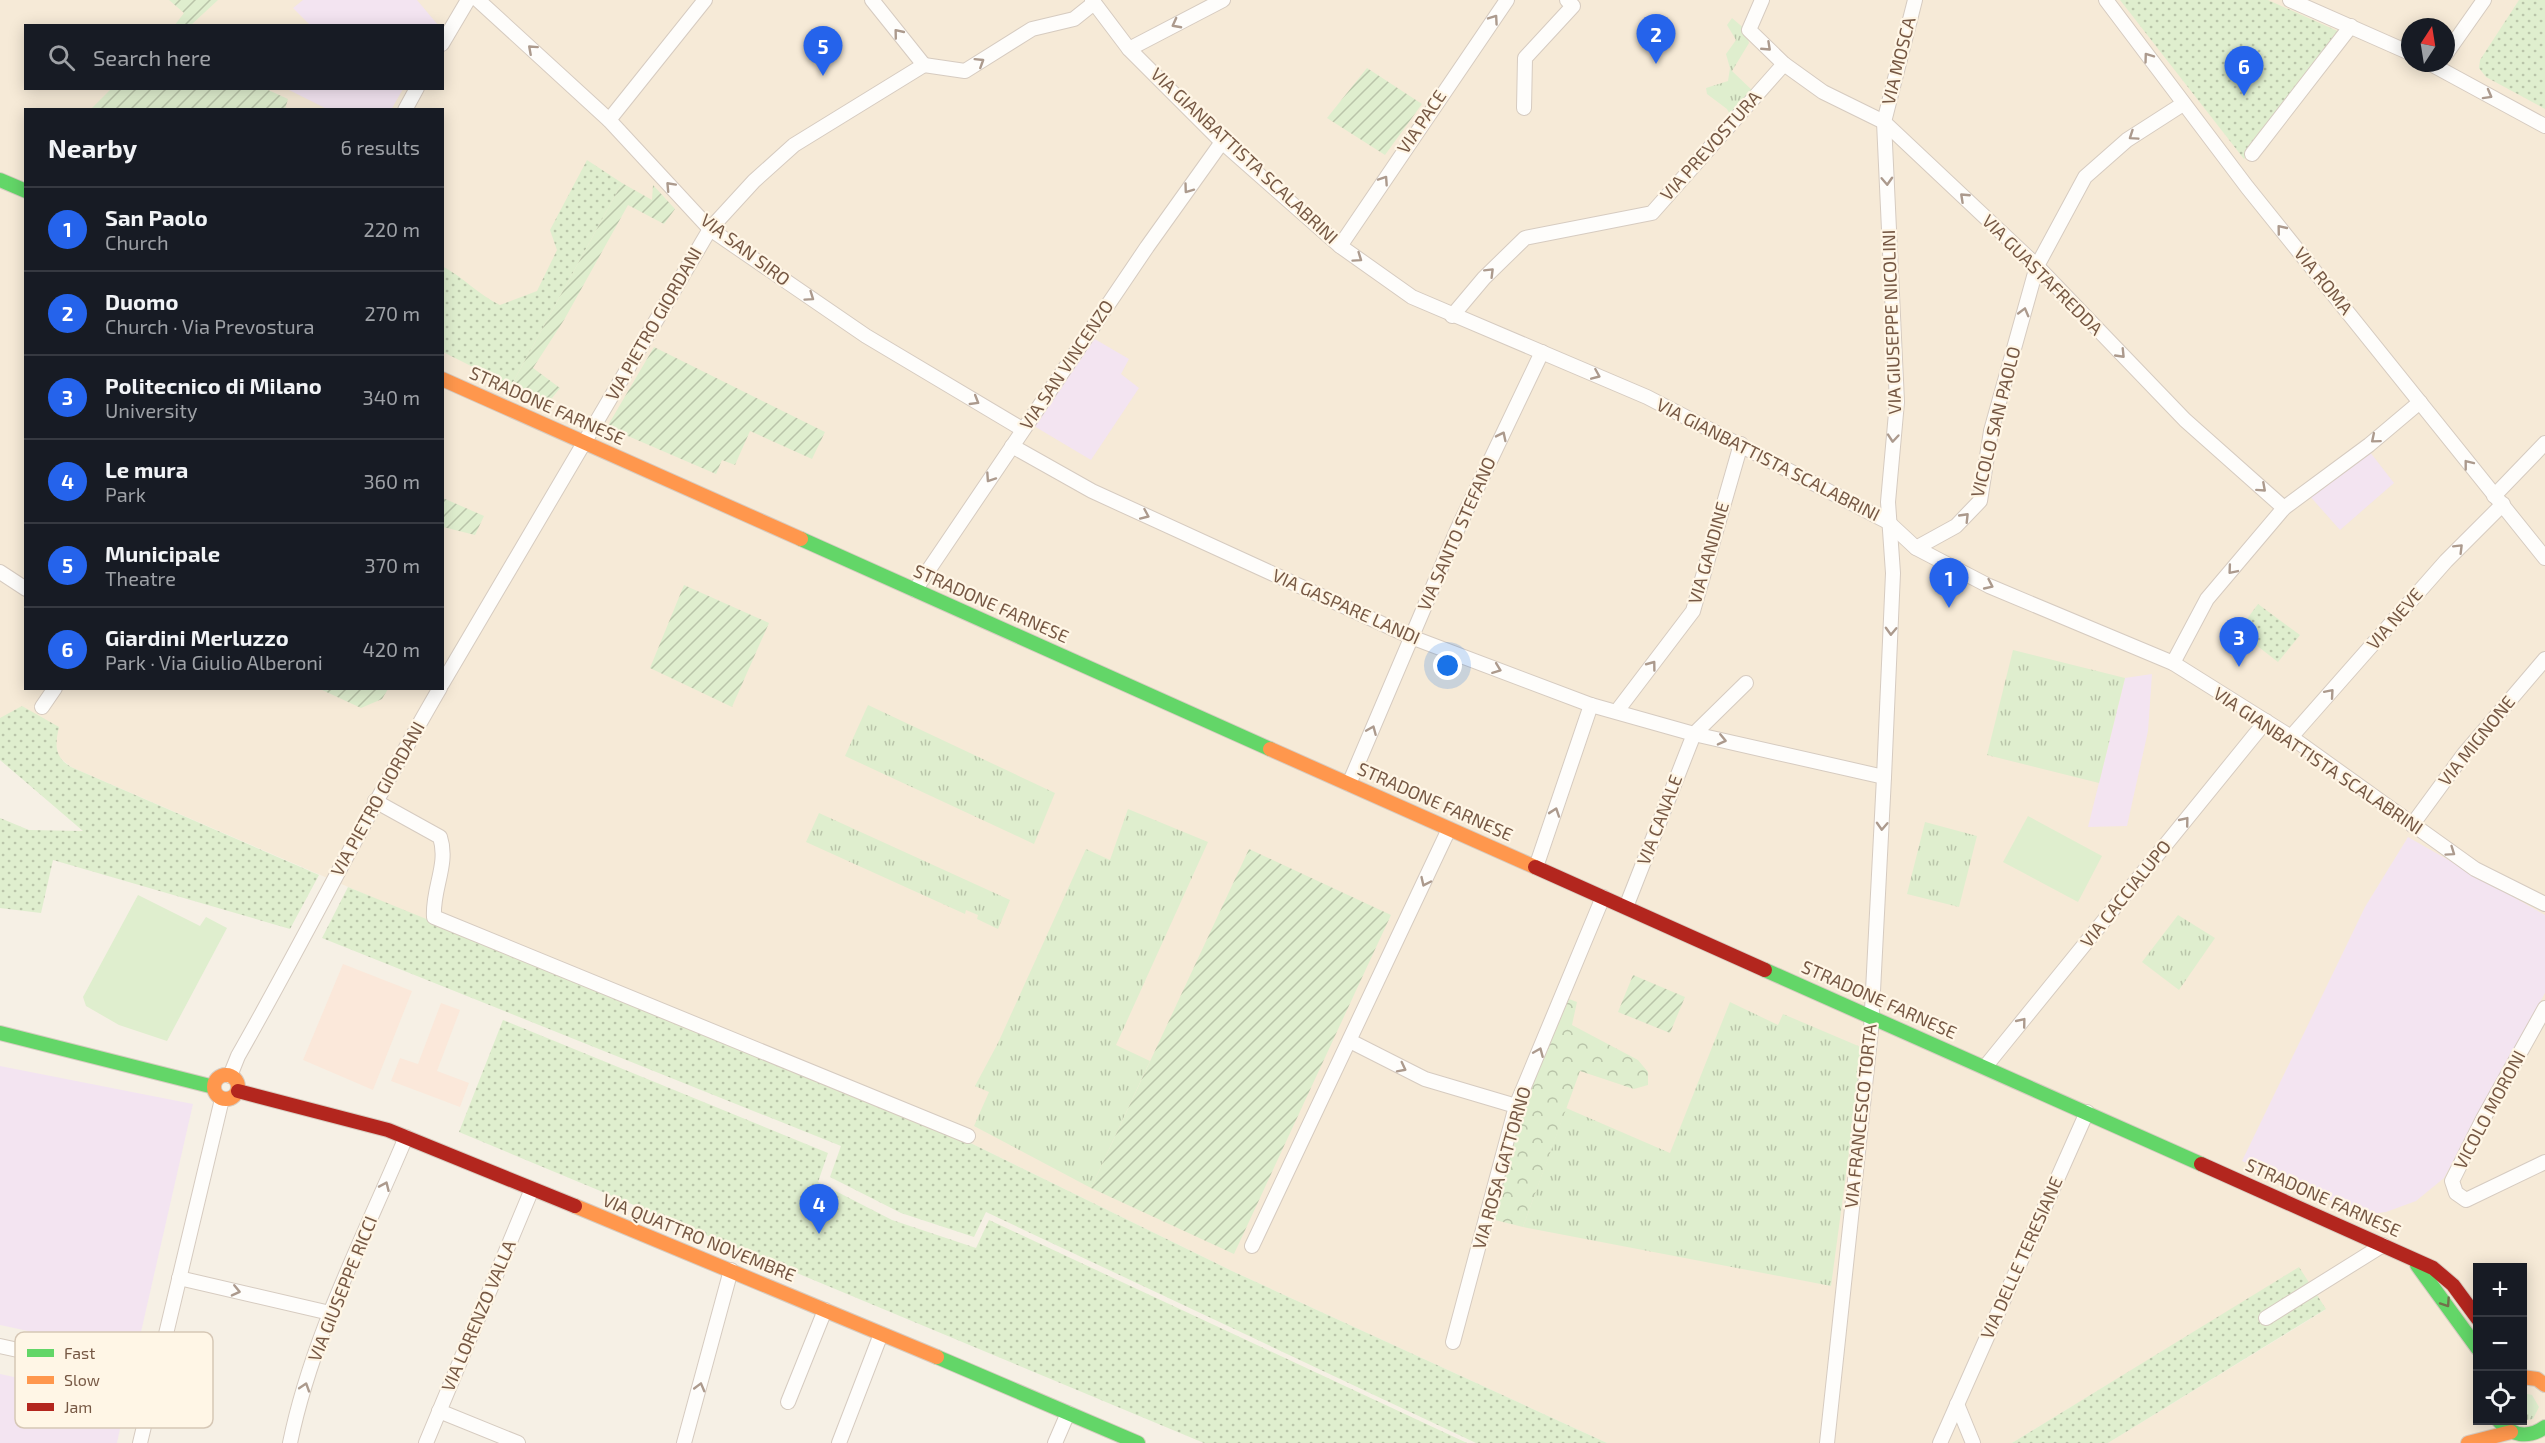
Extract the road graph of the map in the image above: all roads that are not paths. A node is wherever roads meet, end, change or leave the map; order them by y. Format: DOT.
graph roads {
  1 [pos="468,0"];
  2 [pos="478,0"];
  3 [pos="705,0"];
  4 [pos="872,0"];
  5 [pos="1223,0"];
  6 [pos="1507,0"];
  7 [pos="1567,0"];
  8 [pos="1915,0"];
  9 [pos="2106,0"];
  10 [pos="2290,0"];
  11 [pos="2484,0"];
  12 [pos="1093,1"];
  13 [pos="1760,2"];
  14 [pos="2351,26"];
  15 [pos="444,41"];
  16 [pos="2455,41"];
  17 [pos="1129,49"];
  18 [pos="2401,49"];
  19 [pos="1784,64"];
  20 [pos="924,65"];
  21 [pos="2449,72"];
  22 [pos="416,90"];
  23 [pos="2183,104"];
  24 [pos="406,108"];
  25 [pos="1524,108"];
  26 [pos="609,120"];
  27 [pos="1884,122"];
  28 [pos="2545,126"];
  29 [pos="1222,142"];
  30 [pos="2252,154"];
  31 [pos="0,180"];
  32 [pos="24,190"];
  33 [pos="710,229"];
  34 [pos="1340,246"];
  35 [pos="2037,266"];
  36 [pos="1452,316"];
  37 [pos="1542,352"];
  38 [pos="444,380"];
  39 [pos="2420,402"];
  40 [pos="1022,429"];
  41 [pos="585,442"];
  42 [pos="2545,443"];
  43 [pos="1741,444"];
  44 [pos="1012,446"];
  45 [pos="2498,500"];
  46 [pos="2284,508"];
  47 [pos="1888,522"];
  48 [pos="1916,548"];
  49 [pos="2545,558"];
  50 [pos="0,572"];
  51 [pos="1893,573"];
  52 [pos="24,588"];
  53 [pos="915,590"];
  54 [pos="1411,638"];
  55 [pos="2545,659"];
  56 [pos="2173,663"];
  57 [pos="444,681"];
  58 [pos="1746,683"];
  59 [pos="54,690"];
  60 [pos="439,690"];
  61 [pos="1591,705"];
  62 [pos="42,707"];
  63 [pos="1617,711"];
  64 [pos="2266,722"];
  65 [pos="1694,734"];
  66 [pos="2291,737"];
  67 [pos="1884,777"];
  68 [pos="1349,784"];
  69 [pos="375,801"];
  70 [pos="2412,825"];
  71 [pos="1449,829"];
  72 [pos="1536,867"];
  73 [pos="1604,897"];
  74 [pos="2545,904"];
  75 [pos="1626,907"];
  76 [pos="2545,1008"];
  77 [pos="1871,1016"];
  78 [pos="0,1033"];
  79 [pos="1350,1041"];
  80 [pos="1985,1067"];
  81 [pos="230,1076"];
  82 [pos="214,1086"];
  83 [pos="238,1091"];
  84 [pos="222,1099"];
  85 [pos="1516,1106"];
  86 [pos="2087,1112"];
  87 [pos="968,1136"];
  88 [pos="406,1137"];
  89 [pos="2545,1162"];
  90 [pos="532,1190"];
  91 [pos="2383,1245"];
  92 [pos="1252,1246"];
  93 [pos="2412,1258"];
  94 [pos="731,1270"];
  95 [pos="179,1278"];
  96 [pos="825,1310"];
  97 [pos="330,1313"];
  98 [pos="2476,1317"];
  99 [pos="2266,1318"];
  100 [pos="166,1332"];
  101 [pos="881,1334"];
  102 [pos="1453,1342"];
  103 [pos="2473,1342"];
  104 [pos="0,1346"];
  105 [pos="15,1349"];
  106 [pos="788,1402"];
  107 [pos="1957,1404"];
  108 [pos="439,1410"];
  109 [pos="1068,1413"];
  110 [pos="2482,1425"];
  111 [pos="2503,1425"];
  112 [pos="2545,1427"];
  113 [pos="144,1428"];
  114 [pos="2511,1432"];
  115 [pos="2533,1439"];
  116 [pos="140,1443"];
  117 [pos="290,1443"];
  118 [pos="426,1443"];
  119 [pos="518,1443"];
  120 [pos="684,1443"];
  121 [pos="839,1443"];
  122 [pos="1055,1443"];
  123 [pos="1138,1443"];
  124 [pos="1827,1443"];
  125 [pos="1940,1443"];
  126 [pos="1973,1443"];
  127 [pos="2468,1443"];
  1 -- 15 [label="street"];
  26 -- 2 [label="street, VIA SAN SIRO, one-way"];
  3 -- 26 [label="street"];
  20 -- 4 [label="street, one-way"];
  5 -- 17 [label="street, one-way"];
  34 -- 6 [label="street, VIA PACE, one-way"];
  7 -- 25 [label="street"];
  8 -- 27 [label="street, VIA MOSCA"];
  23 -- 9 [label="street, VIA ROMA, one-way"];
  10 -- 14 [label="street"];
  11 -- 16 [label="street"];
  12 -- 17 [label="street, VIA GIANBATTISTA SCALABRINI"];
  20 -- 12 [label="street, one-way"];
  13 -- 19 [label="street, VIA GUASTAFREDDA, one-way"];
  14 -- 18 [label="street"];
  14 -- 30 [label="street"];
  17 -- 29 [label="street, VIA GIANBATTISTA SCALABRINI"];
  19 -- 27 [label="street, VIA GUASTAFREDDA"];
  36 -- 19 [label="street, VIA PREVOSTURA, one-way"];
  20 -- 33 [label="street, VIA PIETRO GIORDANI"];
  21 -- 28 [label="street, one-way"];
  22 -- 24 [label="street"];
  23 -- 35 [label="street, VICOLO SAN PAOLO, one-way"];
  39 -- 23 [label="street, VIA ROMA, one-way"];
  33 -- 26 [label="street, VIA SAN SIRO, one-way"];
  35 -- 27 [label="street, VIA GUASTAFREDDA, one-way"];
  27 -- 47 [label="street, VIA GIUSEPPE NICOLINI, one-way"];
  29 -- 34 [label="street, VIA GIANBATTISTA SCALABRINI"];
  29 -- 40 [label="street, VIA SAN VINCENZO, one-way"];
  31 -- 32 [label="street"];
  33 -- 40 [label="street, VIA SAN SIRO, one-way"];
  33 -- 41 [label="street, VIA PIETRO GIORDANI"];
  34 -- 36 [label="street, VIA GIANBATTISTA SCALABRINI, one-way"];
  35 -- 46 [label="street, VIA GUASTAFREDDA, one-way"];
  48 -- 35 [label="street, VICOLO SAN PAOLO, one-way"];
  36 -- 37 [label="street, VIA GIANBATTISTA SCALABRINI"];
  37 -- 43 [label="street, VIA GIANBATTISTA SCALABRINI, one-way"];
  54 -- 37 [label="street, VIA SANTO STEFANO, one-way"];
  38 -- 41 [label="street, STRADONE FARNESE"];
  45 -- 39 [label="street, VIA ROMA, one-way"];
  39 -- 46 [label="street, one-way"];
  40 -- 44 [label="street, VIA SAN VINCENZO"];
  41 -- 53 [label="street, STRADONE FARNESE"];
  41 -- 57 [label="street, VIA PIETRO GIORDANI"];
  42 -- 45 [label="street, VIA NEVE"];
  43 -- 47 [label="street, VIA GIANBATTISTA SCALABRINI"];
  63 -- 43 [label="street, VIA GANDINE, one-way"];
  44 -- 53 [label="street, VIA SAN VINCENZO, one-way"];
  44 -- 54 [label="street, VIA GASPARE LANDI, one-way"];
  45 -- 49 [label="street, VIA ROMA"];
  66 -- 45 [label="street, VIA NEVE, one-way"];
  46 -- 56 [label="street, one-way"];
  47 -- 48 [label="street, VIA GIANBATTISTA SCALABRINI"];
  47 -- 51 [label="street, VIA GIUSEPPE NICOLINI"];
  48 -- 56 [label="street, VIA GIANBATTISTA SCALABRINI, one-way"];
  50 -- 52 [label="street"];
  51 -- 67 [label="street, VIA FRANCESCO TORTA, one-way"];
  53 -- 68 [label="street, STRADONE FARNESE"];
  54 -- 61 [label="street, VIA GASPARE LANDI, one-way"];
  68 -- 54 [label="street, VIA SANTO STEFANO, one-way"];
  55 -- 70 [label="street, VIA MIGNONE"];
  56 -- 64 [label="street, VIA GIANBATTISTA SCALABRINI"];
  58 -- 65 [label="street"];
  59 -- 62 [label="street"];
  60 -- 69 [label="street, VIA PIETRO GIORDANI"];
  61 -- 63 [label="street, VIA GASPARE LANDI"];
  72 -- 61 [label="street, one-way"];
  63 -- 65 [label="street, VIA GASPARE LANDI"];
  64 -- 66 [label="street, VIA GIANBATTISTA SCALABRINI"];
  80 -- 64 [label="street, VIA CACCIALUPO, one-way"];
  65 -- 67 [label="street, VIA GASPARE LANDI, one-way"];
  65 -- 75 [label="street, VIA CANALE"];
  66 -- 70 [label="street, VIA GIANBATTISTA SCALABRINI"];
  67 -- 77 [label="street, VIA FRANCESCO TORTA, one-way"];
  68 -- 71 [label="street, STRADONE FARNESE"];
  69 -- 81 [label="street, VIA PIETRO GIORDANI"];
  69 -- 87 [label="street"];
  70 -- 74 [label="street, VIA GIANBATTISTA SCALABRINI, one-way"];
  71 -- 72 [label="street, STRADONE FARNESE"];
  71 -- 79 [label="street, one-way"];
  72 -- 73 [label="street, STRADONE FARNESE"];
  73 -- 75 [label="street, STRADONE FARNESE"];
  85 -- 73 [label="street, VIA ROSA GATTORNO, one-way"];
  75 -- 77 [label="street, STRADONE FARNESE"];
  76 -- 89 [label="street, VICOLO MORONI"];
  77 -- 80 [label="street, STRADONE FARNESE"];
  77 -- 124 [label="street, VIA FRANCESCO TORTA"];
  78 -- 82 [label="street"];
  79 -- 85 [label="street, one-way"];
  79 -- 92 [label="street"];
  80 -- 86 [label="street, STRADONE FARNESE"];
  81 -- 82 [label="street"];
  81 -- 83 [label="street"];
  82 -- 84 [label="street"];
  83 -- 84 [label="street"];
  83 -- 88 [label="street, VIA QUATTRO NOVEMBRE"];
  84 -- 95 [label="street"];
  85 -- 102 [label="street, VIA ROSA GATTORNO"];
  86 -- 91 [label="street, STRADONE FARNESE"];
  86 -- 107 [label="street, VIA DELLE TERESIANE"];
  88 -- 90 [label="street, VIA QUATTRO NOVEMBRE"];
  97 -- 88 [label="street, VIA GIUSEPPE RICCI, one-way"];
  90 -- 94 [label="street, VIA QUATTRO NOVEMBRE"];
  90 -- 108 [label="street, VIA LORENZO VALLA"];
  91 -- 93 [label="street, STRADONE FARNESE"];
  91 -- 99 [label="street"];
  93 -- 98 [label="street, STRADONE FARNESE"];
  93 -- 103 [label="street, STRADONE FARNESE, one-way"];
  94 -- 96 [label="street, VIA QUATTRO NOVEMBRE"];
  120 -- 94 [label="street, one-way"];
  95 -- 97 [label="street, one-way"];
  95 -- 100 [label="street"];
  96 -- 101 [label="street, VIA QUATTRO NOVEMBRE"];
  96 -- 106 [label="street"];
  117 -- 97 [label="street, VIA GIUSEPPE RICCI, one-way"];
  101 -- 109 [label="street, VIA QUATTRO NOVEMBRE"];
  101 -- 121 [label="street"];
  104 -- 105 [label="street"];
  107 -- 125 [label="street, VIA DELLE TERESIANE"];
  107 -- 126 [label="street"];
  108 -- 118 [label="street, VIA LORENZO VALLA"];
  108 -- 119 [label="street"];
  109 -- 122 [label="street"];
  109 -- 123 [label="street, VIA QUATTRO NOVEMBRE"];
  110 -- 127 [label="street"];
  111 -- 114 [label="street"];
  112 -- 115 [label="street"];
  113 -- 116 [label="street"];
  114 -- 115 [label="street"];
  114 -- 127 [label="street"];
}
